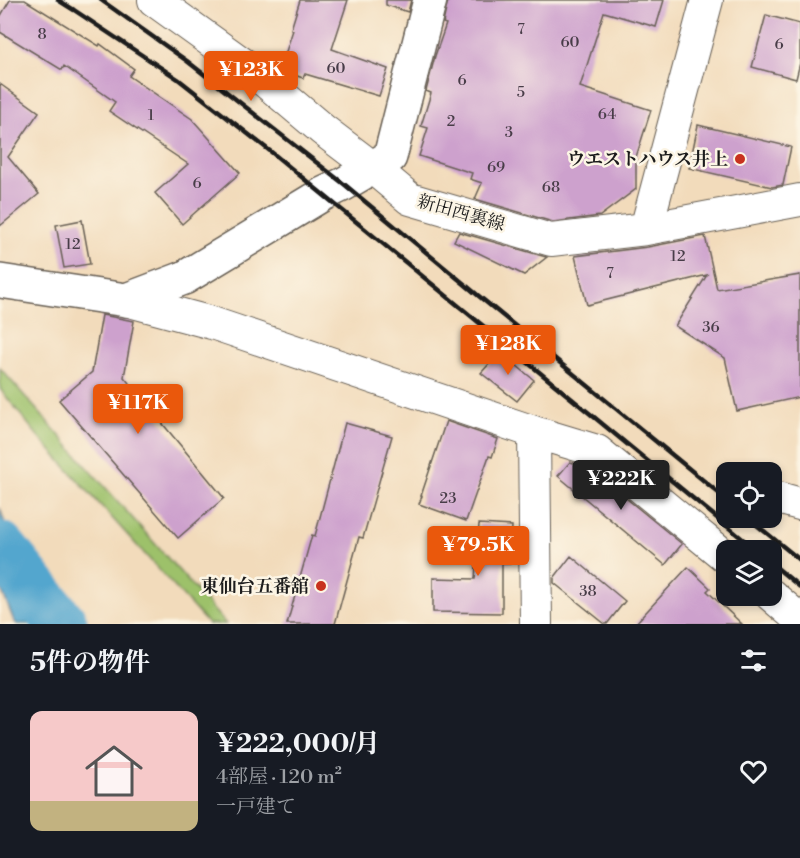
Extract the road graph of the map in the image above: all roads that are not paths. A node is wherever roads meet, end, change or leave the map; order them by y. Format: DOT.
graph roads {
  1 [pos="430,0"];
  2 [pos="707,0"];
  3 [pos="161,2"];
  4 [pos="373,168"];
  5 [pos="800,200"];
  6 [pos="646,229"];
  7 [pos="0,281"];
  8 [pos="126,300"];
  9 [pos="534,432"];
  10 [pos="782,499"];
  11 [pos="800,504"];
  12 [pos="716,549"];
  13 [pos="782,604"];
  14 [pos="800,620"];
  15 [pos="536,624"];
  1 -- 4 [label="street"];
  2 -- 6 [label="street"];
  3 -- 4 [label="street, 新田西裏線"];
  4 -- 6 [label="street, 新田西裏線"];
  4 -- 8 [label="street"];
  5 -- 6 [label="street, 新田西裏線"];
  7 -- 8 [label="street"];
  8 -- 9 [label="street"];
  9 -- 12 [label="street"];
  9 -- 15 [label="street"];
  10 -- 11 [label="street"];
  13 -- 14 [label="street"];
}
